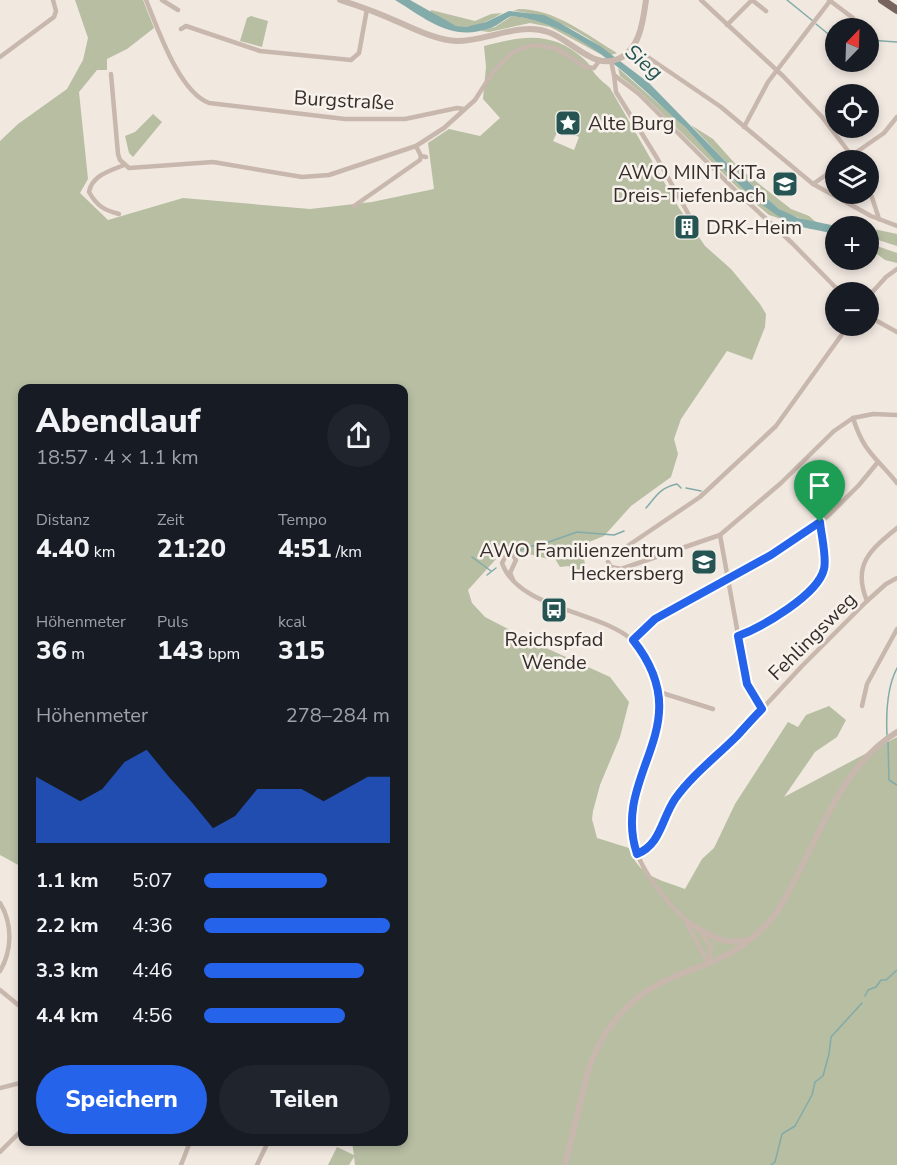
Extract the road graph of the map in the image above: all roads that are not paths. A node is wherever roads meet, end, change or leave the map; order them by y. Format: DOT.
graph roads {
  1 [pos="53,0"];
  2 [pos="146,0"];
  3 [pos="162,0"];
  4 [pos="340,0"];
  5 [pos="646,0"];
  6 [pos="701,0"];
  7 [pos="829,0"];
  8 [pos="882,0"];
  9 [pos="367,9"];
  10 [pos="178,10"];
  11 [pos="897,10"];
  12 [pos="766,11"];
  13 [pos="853,18"];
  14 [pos="728,25"];
  15 [pos="181,29"];
  16 [pos="633,47"];
  17 [pos="0,57"];
  18 [pos="606,63"];
  19 [pos="777,72"];
  20 [pos="111,74"];
  21 [pos="614,75"];
  22 [pos="464,109"];
  23 [pos="897,117"];
  24 [pos="744,127"];
  25 [pos="416,146"];
  26 [pos="847,150"];
  27 [pos="863,150"];
  28 [pos="124,165"];
  29 [pos="825,176"];
  30 [pos="813,184"];
  31 [pos="354,206"];
  32 [pos="119,214"];
  33 [pos="873,216"];
  34 [pos="879,219"];
  35 [pos="694,224"];
  36 [pos="897,225"];
  37 [pos="897,269"];
  38 [pos="830,282"];
  39 [pos="879,285"];
  40 [pos="879,322"];
  41 [pos="897,332"];
  42 [pos="841,336"];
  43 [pos="897,415"];
  44 [pos="853,418"];
  45 [pos="878,462"];
  46 [pos="897,483"];
  47 [pos="820,522"];
  48 [pos="897,528"];
  49 [pos="720,535"];
  50 [pos="627,547"];
  51 [pos="608,562"];
  52 [pos="897,578"];
  53 [pos="513,580"];
  54 [pos="727,580"];
  55 [pos="867,602"];
  56 [pos="897,629"];
  57 [pos="738,636"];
  58 [pos="633,640"];
  59 [pos="659,692"];
  60 [pos="862,706"];
  61 [pos="713,709"];
  62 [pos="762,709"];
  63 [pos="897,732"];
  64 [pos="637,854"];
  65 [pos="0,903"];
  66 [pos="688,922"];
  67 [pos="752,939"];
  68 [pos="709,964"];
  69 [pos="0,971"];
  70 [pos="0,990"];
  71 [pos="18,1005"];
  72 [pos="18,1084"];
  73 [pos="0,1088"];
  74 [pos="18,1134"];
  75 [pos="188,1146"];
  76 [pos="266,1146"];
  77 [pos="0,1152"];
  78 [pos="181,1165"];
  79 [pos="257,1165"];
  80 [pos="565,1165"];
  1 -- 17 [label="street"];
  2 -- 22 [label="street, Burgstraße"];
  3 -- 10 [label="street"];
  4 -- 9 [label="street"];
  5 -- 16 [label="street"];
  6 -- 14 [label="street"];
  7 -- 13 [label="street"];
  7 -- 19 [label="street"];
  8 -- 11 [label="main road"];
  9 -- 15 [label="street"];
  9 -- 18 [label="street"];
  12 -- 14 [label="street"];
  14 -- 19 [label="street"];
  16 -- 18 [label="street"];
  16 -- 24 [label="street"];
  18 -- 21 [label="street"];
  18 -- 22 [label="street"];
  19 -- 24 [label="street"];
  19 -- 26 [label="street"];
  20 -- 28 [label="street"];
  21 -- 35 [label="street"];
  21 -- 38 [label="street"];
  22 -- 25 [label="street"];
  23 -- 27 [label="street"];
  24 -- 30 [label="street"];
  25 -- 28 [label="street"];
  25 -- 31 [label="street"];
  28 -- 32 [label="street"];
  29 -- 30 [label="street"];
  30 -- 33 [label="street"];
  34 -- 36 [label="street"];
  37 -- 39 [label="street"];
  40 -- 41 [label="street"];
  42 -- 50 [label="street"];
  43 -- 44 [label="street"];
  44 -- 45 [label="street"];
  44 -- 49 [label="street"];
  45 -- 46 [label="street"];
  45 -- 47 [label="street"];
  47 -- 54 [label="street"];
  47 -- 57 [label="street"];
  48 -- 55 [label="street"];
  49 -- 51 [label="street"];
  49 -- 54 [label="street"];
  52 -- 55 [label="street, Fehlingsweg"];
  53 -- 53 [label="street"];
  53 -- 58 [label="street"];
  54 -- 57 [label="street"];
  54 -- 58 [label="street"];
  55 -- 62 [label="street, Fehlingsweg"];
  56 -- 60 [label="street"];
  57 -- 62 [label="street"];
  58 -- 59 [label="street"];
  59 -- 61 [label="street"];
  59 -- 64 [label="street"];
  62 -- 64 [label="street, Fehlingsweg"];
  63 -- 67 [label="street"];
  64 -- 66 [label="street"];
  65 -- 69 [label="street"];
  66 -- 67 [label="street"];
  66 -- 68 [label="street"];
  66 -- 68 [label="street"];
  67 -- 68 [label="street"];
  68 -- 80 [label="street"];
  70 -- 71 [label="street"];
  72 -- 73 [label="street"];
  74 -- 77 [label="street"];
  75 -- 78 [label="street"];
  76 -- 79 [label="street"];
}
